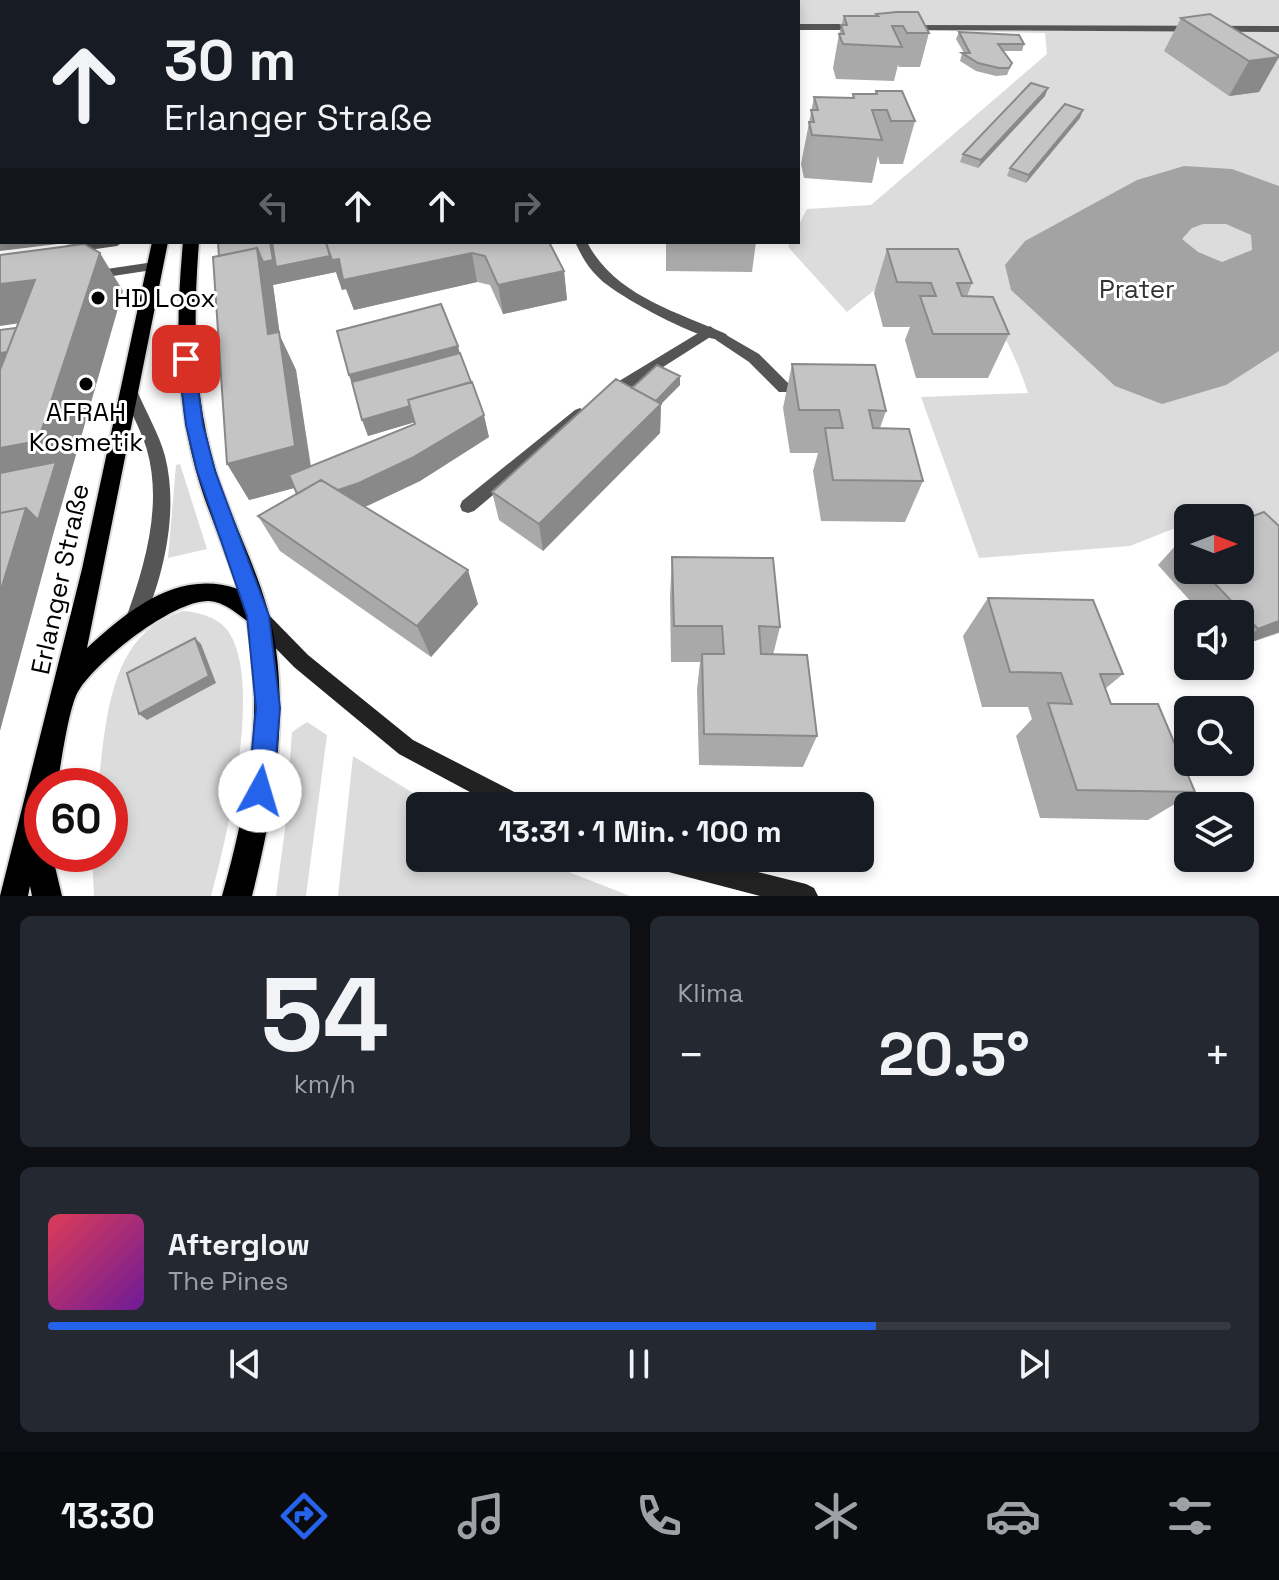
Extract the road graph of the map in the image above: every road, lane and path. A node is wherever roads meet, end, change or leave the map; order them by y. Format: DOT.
graph roads {
  1 [pos="800,27"];
  2 [pos="870,27"];
  3 [pos="898,27"];
  4 [pos="1279,29"];
  5 [pos="102,244"];
  6 [pos="160,244"];
  7 [pos="191,244"];
  8 [pos="582,244"];
  9 [pos="59,250"];
  10 [pos="154,266"];
  11 [pos="75,277"];
  12 [pos="716,334"];
  13 [pos="784,388"];
  14 [pos="130,393"];
  15 [pos="468,506"];
  16 [pos="258,616"];
  17 [pos="134,621"];
  18 [pos="68,683"];
  19 [pos="47,768"];
  20 [pos="491,792"];
  21 [pos="24,858"];
  22 [pos="41,872"];
  23 [pos="712,872"];
  24 [pos="13,896"];
  25 [pos="47,896"];
  26 [pos="237,896"];
  27 [pos="806,896"];
  1 -- 2 [label="street"];
  3 -- 4 [label="street"];
  5 -- 9 [label="street"];
  6 -- 10 [label="main road, Erlanger Straße"];
  7 -- 16 [label="main road"];
  8 -- 12 [label="street"];
  10 -- 11 [label="street"];
  10 -- 14 [label="main road, Erlanger Straße"];
  12 -- 13 [label="street"];
  12 -- 15 [label="street"];
  14 -- 17 [label="street"];
  14 -- 18 [label="main road, Erlanger Straße"];
  16 -- 17 [label="main road"];
  16 -- 20 [label="main road"];
  16 -- 26 [label="main road"];
  17 -- 18 [label="main road"];
  18 -- 19 [label="main road, Erlanger Straße"];
  21 -- 24 [label="main road, Erlanger Straße"];
  22 -- 25 [label="main road"];
  23 -- 27 [label="main road"];
}
